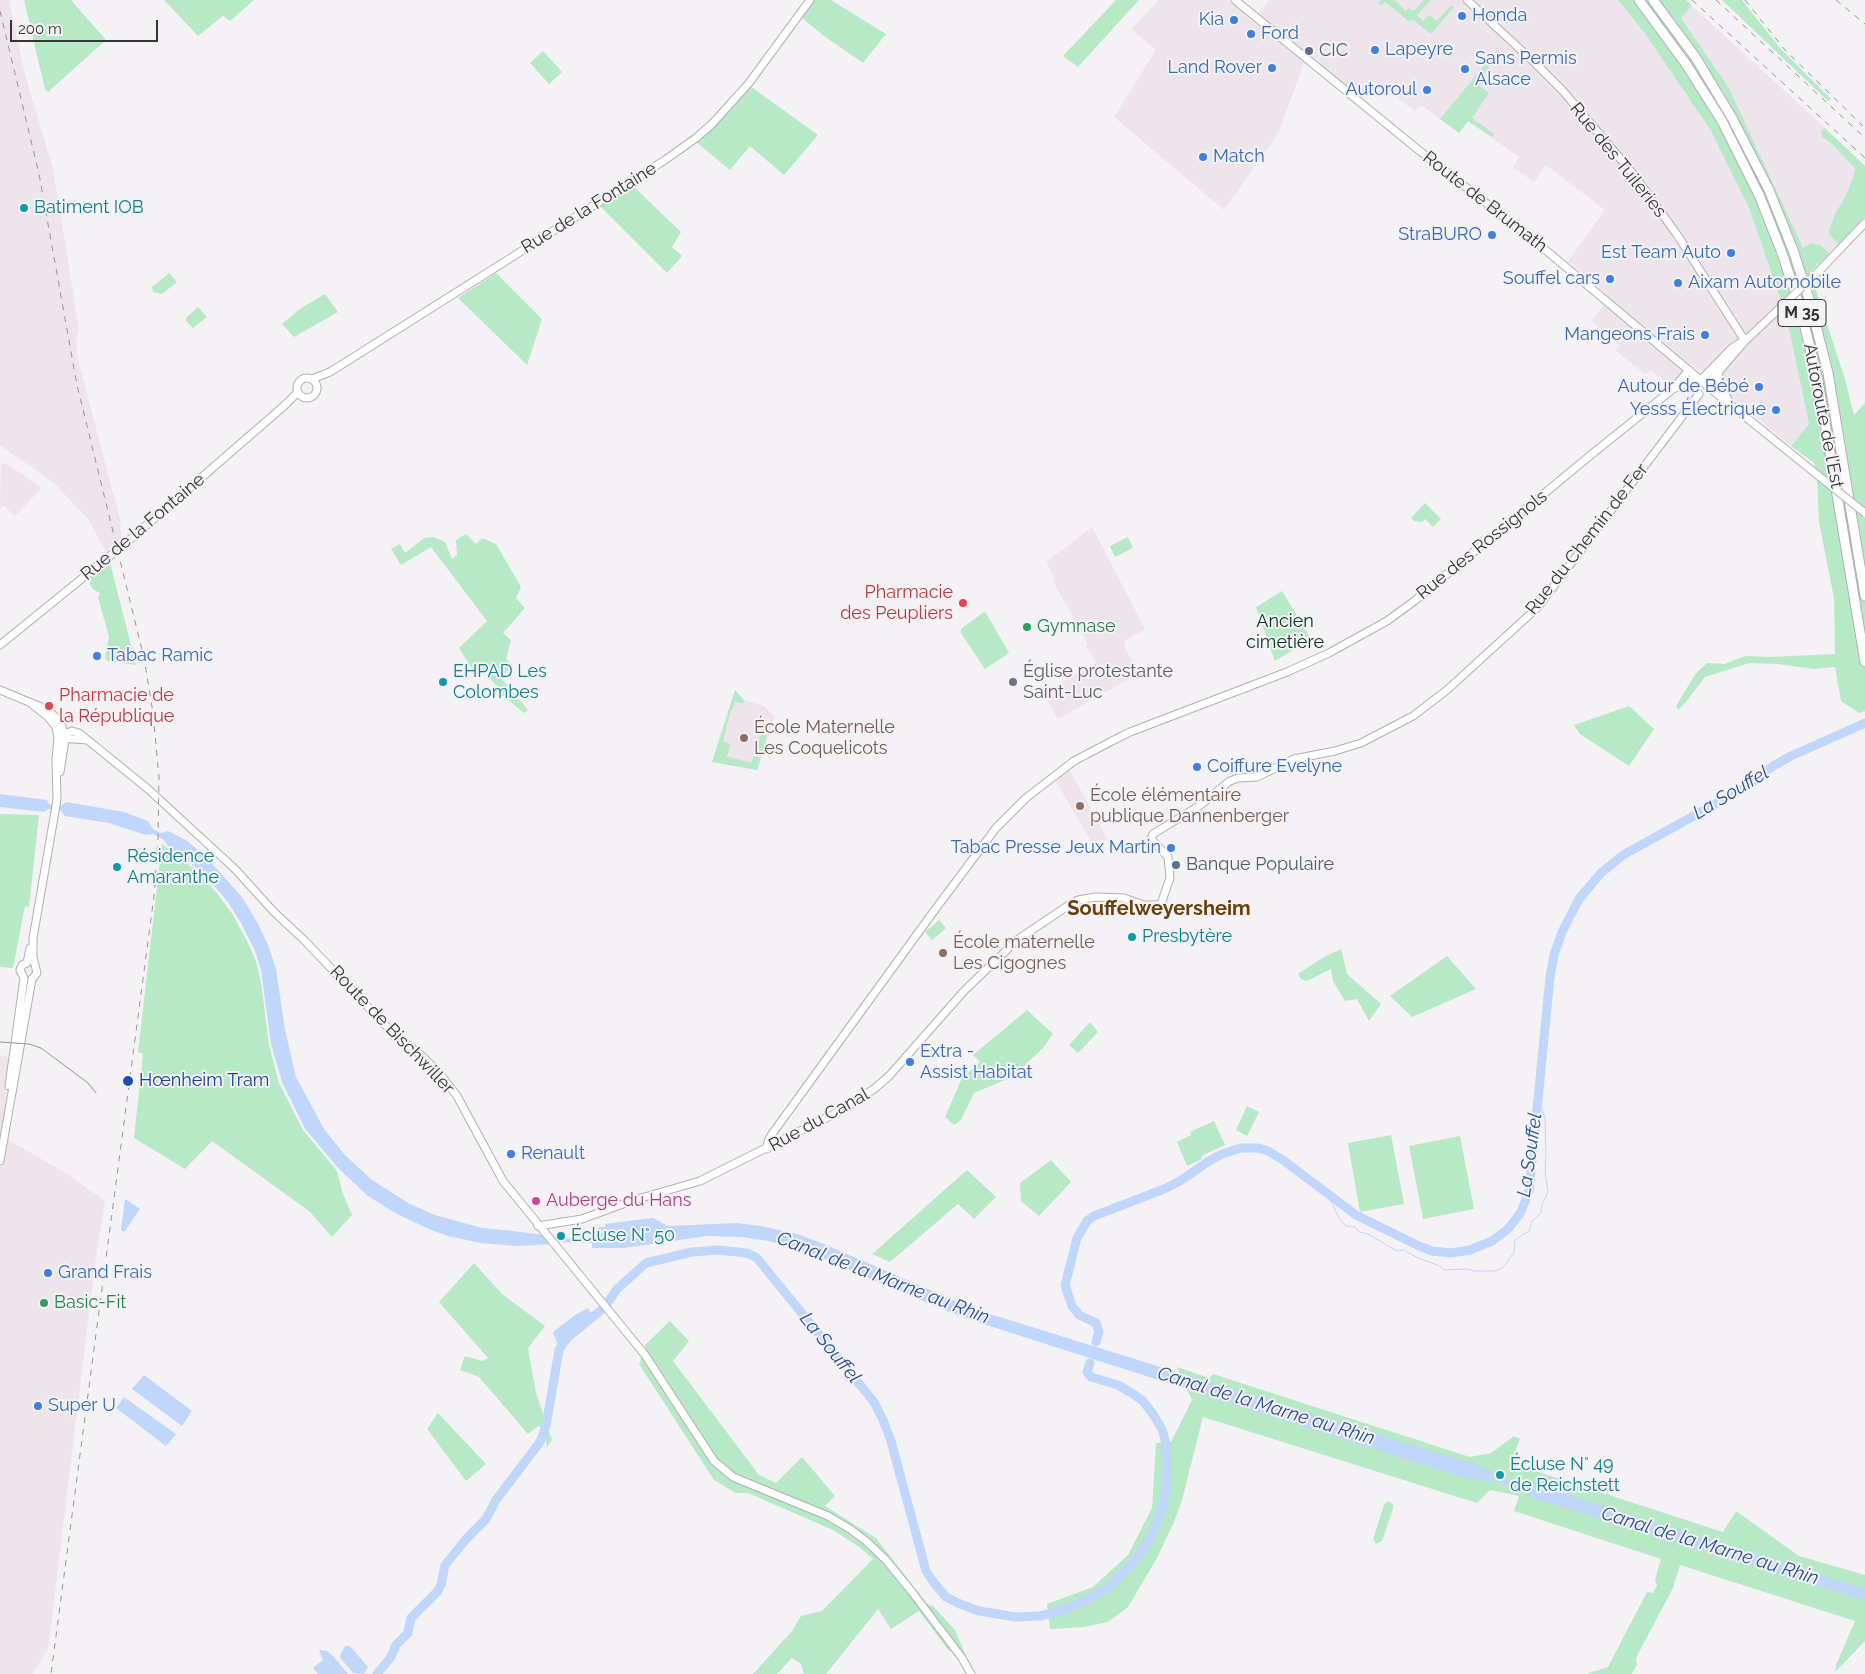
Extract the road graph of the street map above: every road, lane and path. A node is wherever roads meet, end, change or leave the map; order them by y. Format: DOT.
graph roads {
  1 [pos="810,0"];
  2 [pos="1235,0"];
  3 [pos="1467,0"];
  4 [pos="1639,0"];
  5 [pos="1653,0"];
  6 [pos="1865,223"];
  7 [pos="1745,341"];
  8 [pos="1689,370"];
  9 [pos="1718,372"];
  10 [pos="1701,380"];
  11 [pos="314,382"];
  12 [pos="1673,389"];
  13 [pos="300,394"];
  14 [pos="1699,394"];
  15 [pos="1732,406"];
  16 [pos="1865,513"];
  17 [pos="1865,596"];
  18 [pos="0,645"];
  19 [pos="1865,662"];
  20 [pos="0,690"];
  21 [pos="62,737"];
  22 [pos="1161,904"];
  23 [pos="30,963"];
  24 [pos="28,978"];
  25 [pos="767,1149"];
  26 [pos="0,1161"];
  27 [pos="538,1226"];
  28 [pos="950,1642"];
  29 [pos="966,1674"];
  30 [pos="971,1674"];
  1 -- 11 [label="street, Rue de la Fontaine"];
  2 -- 8 [label="street, Route de Brumath"];
  3 -- 7 [label="street, Rue des Tuileries"];
  4 -- 19 [label="highway, Autoroute de l’Est / M 35"];
  5 -- 17 [label="highway, Autoroute de l’Est / M 35"];
  6 -- 7 [label="street, bridge"];
  7 -- 9 [label="street"];
  7 -- 10 [label="street"];
  8 -- 10 [label="street, Route de Brumath"];
  8 -- 12 [label="street, Rue des Rossignols"];
  9 -- 10 [label="street"];
  9 -- 15 [label="street, Route de Brumath"];
  10 -- 12 [label="street, Rue des Rossignols"];
  10 -- 15 [label="street, Route de Brumath"];
  11 -- 13 [label="street"];
  11 -- 13 [label="street"];
  12 -- 25 [label="street, Rue des Rossignols"];
  13 -- 18 [label="street, Rue de la Fontaine"];
  14 -- 22 [label="street, Rue du Chemin de Fer"];
  15 -- 16 [label="street, Route de Brumath, bridge"];
  20 -- 21 [label="street"];
  21 -- 23 [label="street"];
  21 -- 27 [label="street, Route de Bischwiller"];
  22 -- 25 [label="street, Rue du Canal"];
  23 -- 24 [label="street"];
  23 -- 24 [label="street"];
  24 -- 26 [label="street"];
  25 -- 27 [label="street, Rue du Canal"];
  27 -- 28 [label="street, Route de Bischwiller"];
  28 -- 29 [label="street"];
  28 -- 30 [label="street"];
}
